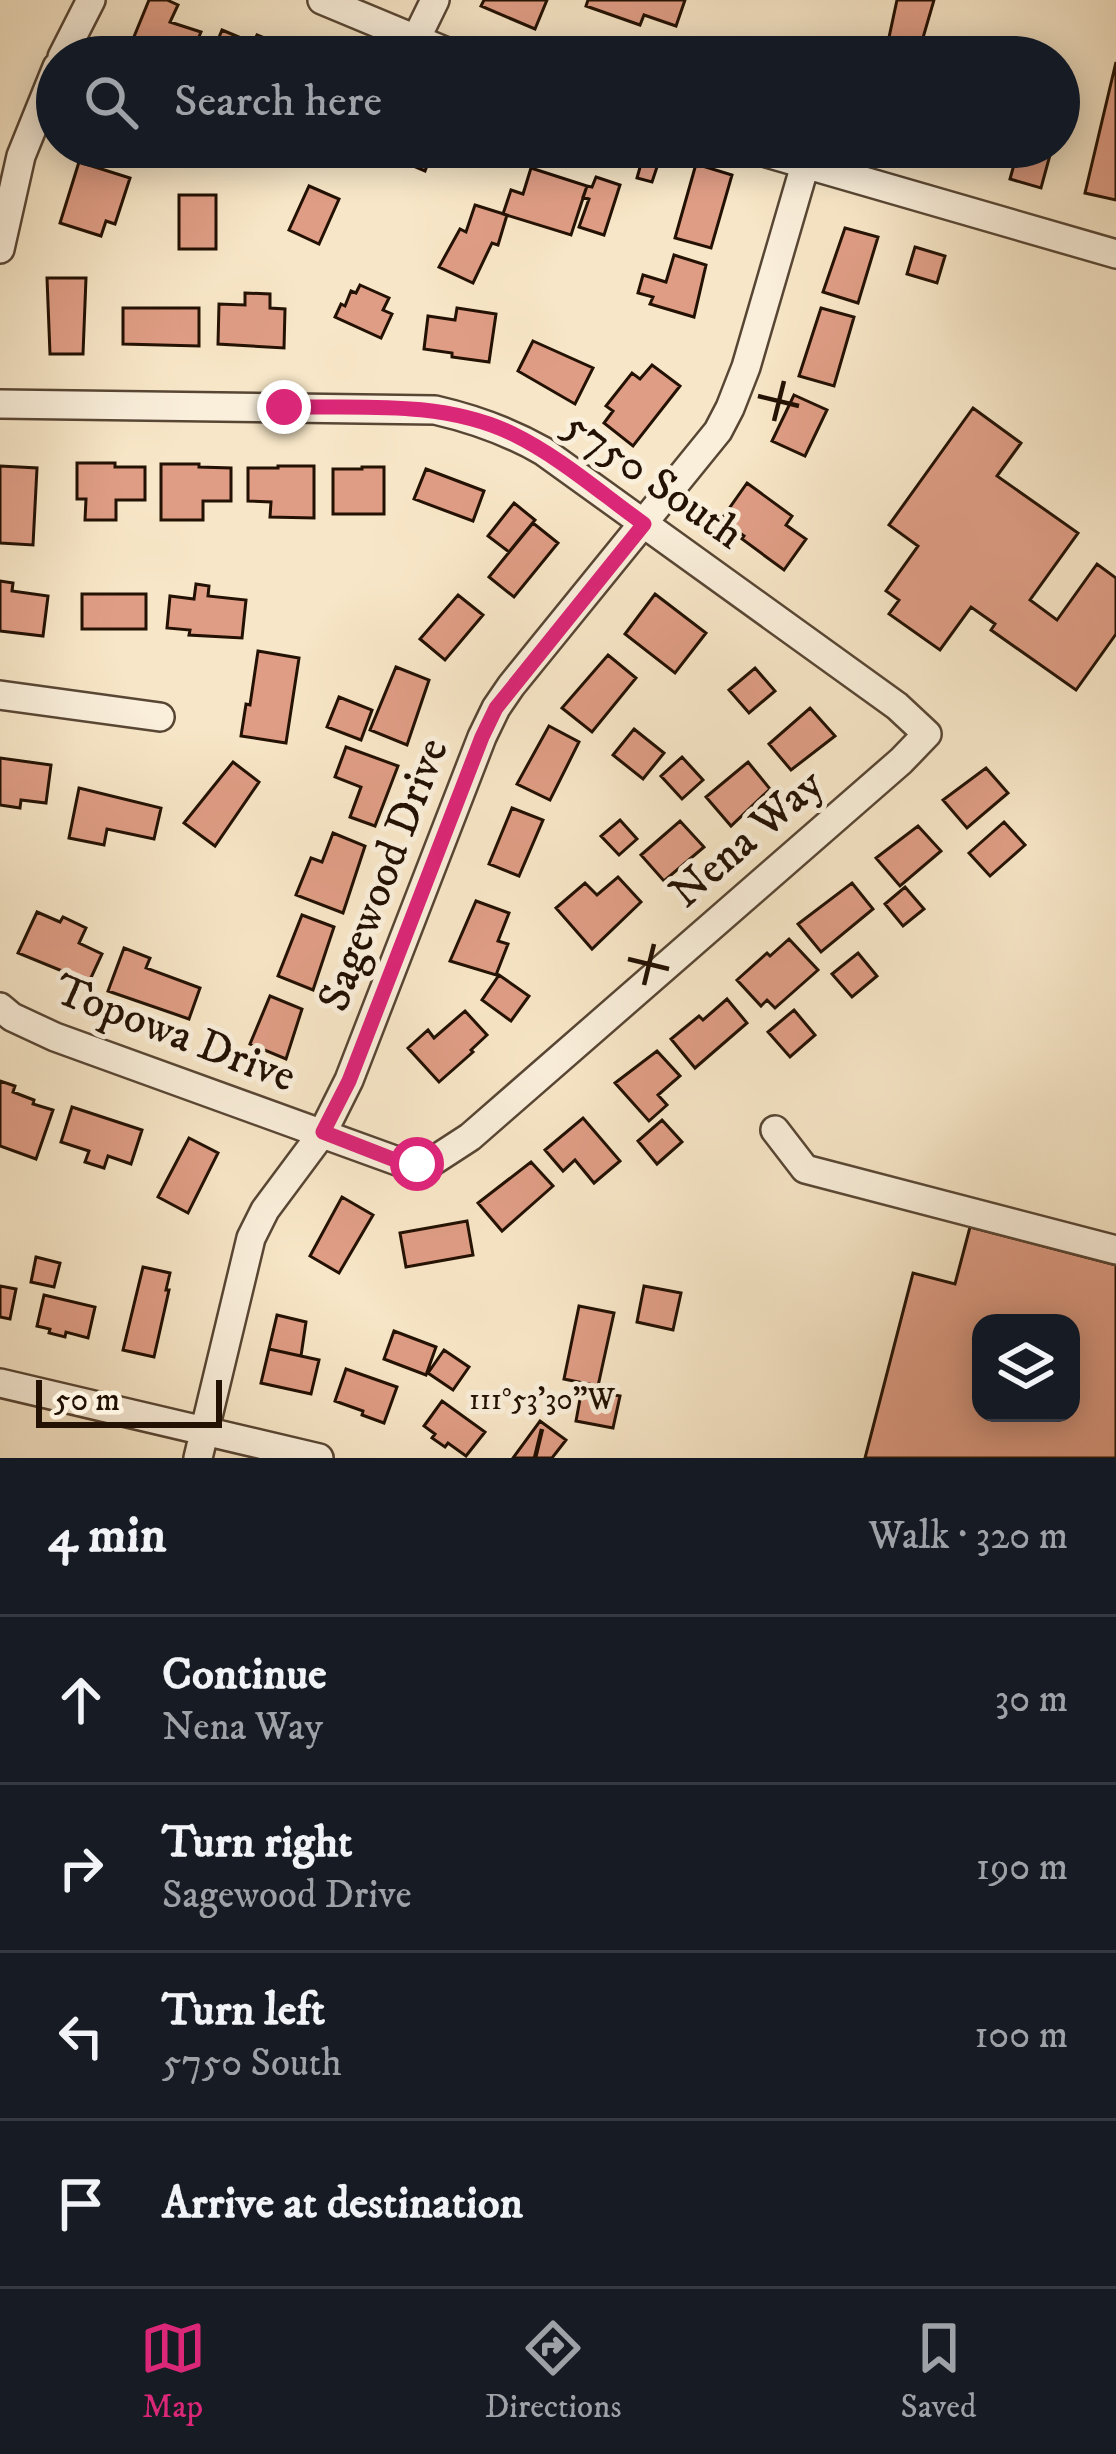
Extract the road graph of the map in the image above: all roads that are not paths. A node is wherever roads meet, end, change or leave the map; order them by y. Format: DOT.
graph roads {
  1 [pos="91,0"];
  2 [pos="322,0"];
  3 [pos="435,0"];
  4 [pos="73,36"];
  5 [pos="409,36"];
  6 [pos="417,36"];
  7 [pos="36,119"];
  8 [pos="804,168"];
  9 [pos="815,168"];
  10 [pos="0,249"];
  11 [pos="1116,254"];
  12 [pos="0,404"];
  13 [pos="644,524"];
  14 [pos="0,695"];
  15 [pos="160,717"];
  16 [pos="927,734"];
  17 [pos="0,1007"];
  18 [pos="775,1130"];
  19 [pos="323,1132"];
  20 [pos="1116,1250"];
  21 [pos="0,1383"];
  22 [pos="202,1444"];
  23 [pos="319,1458"];
  1 -- 4 [label="street"];
  2 -- 5 [label="street"];
  3 -- 6 [label="street"];
  7 -- 10 [label="street"];
  8 -- 13 [label="street, Sagewood Drive"];
  9 -- 11 [label="street"];
  12 -- 13 [label="street, 5750 South"];
  13 -- 16 [label="street, 5750 South"];
  13 -- 19 [label="street, Sagewood Drive"];
  14 -- 15 [label="street"];
  16 -- 19 [label="street, Nena Way"];
  17 -- 19 [label="street, Topowa Drive"];
  18 -- 20 [label="street"];
  19 -- 22 [label="street, Sagewood Drive"];
  21 -- 22 [label="street"];
  22 -- 23 [label="street"];
}
